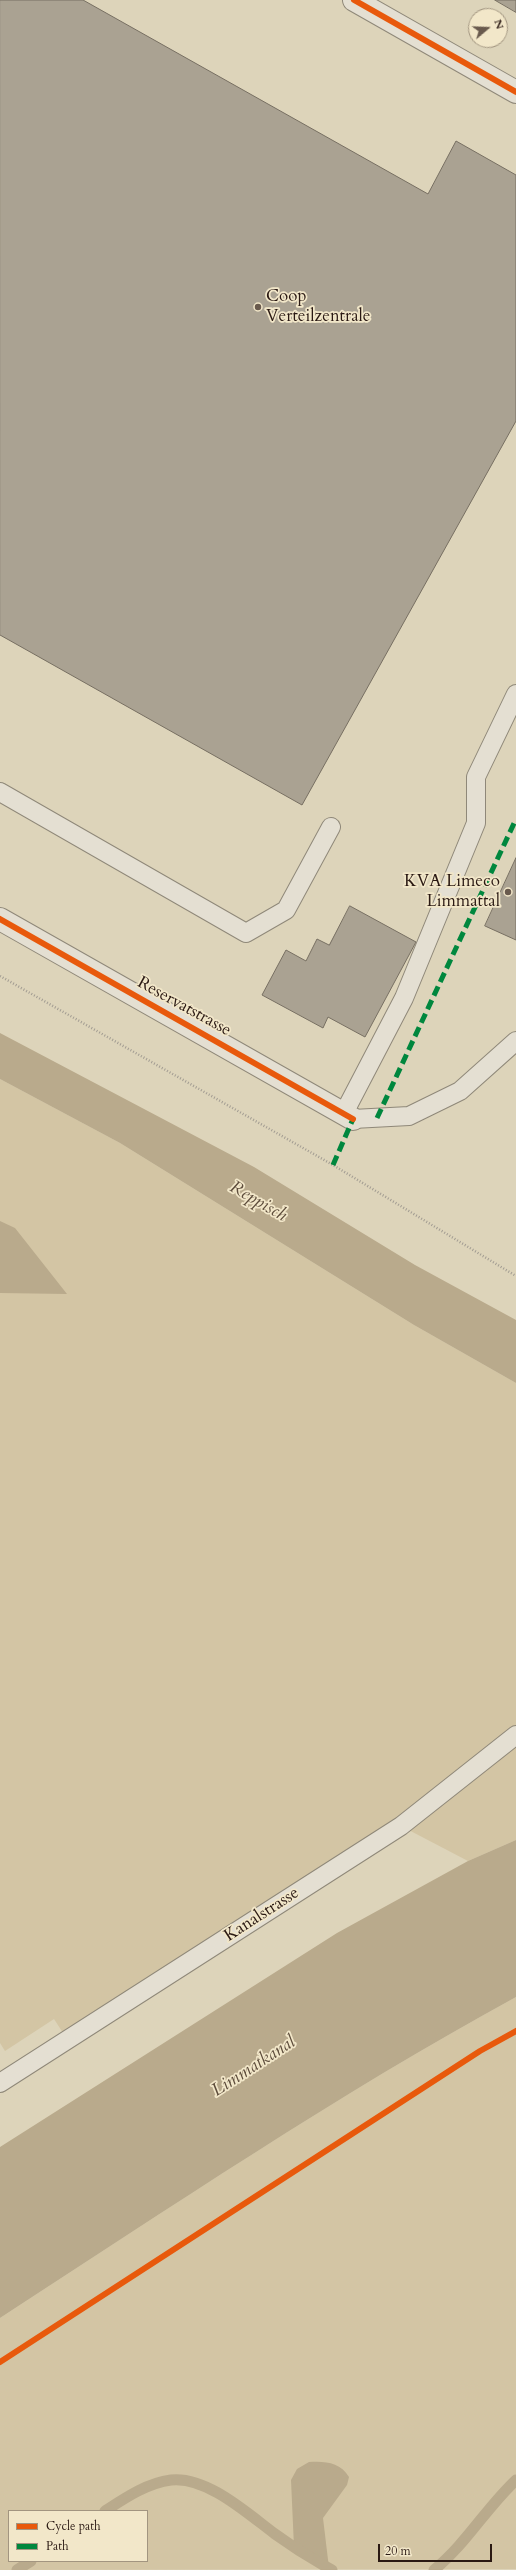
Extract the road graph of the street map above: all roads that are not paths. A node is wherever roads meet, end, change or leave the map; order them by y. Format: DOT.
graph roads {
  1 [pos="368,3"];
  2 [pos="516,92"];
  3 [pos="516,694"];
  4 [pos="0,792"];
  5 [pos="331,827"];
  6 [pos="0,919"];
  7 [pos="516,1041"];
  8 [pos="349,1116"];
  9 [pos="516,1734"];
  10 [pos="0,2083"];
  1 -- 2 [label="street"];
  3 -- 8 [label="lane"];
  4 -- 5 [label="lane"];
  6 -- 8 [label="street, Reservatstrasse"];
  7 -- 8 [label="lane"];
  9 -- 10 [label="lane, Kanalstrasse"];
}
